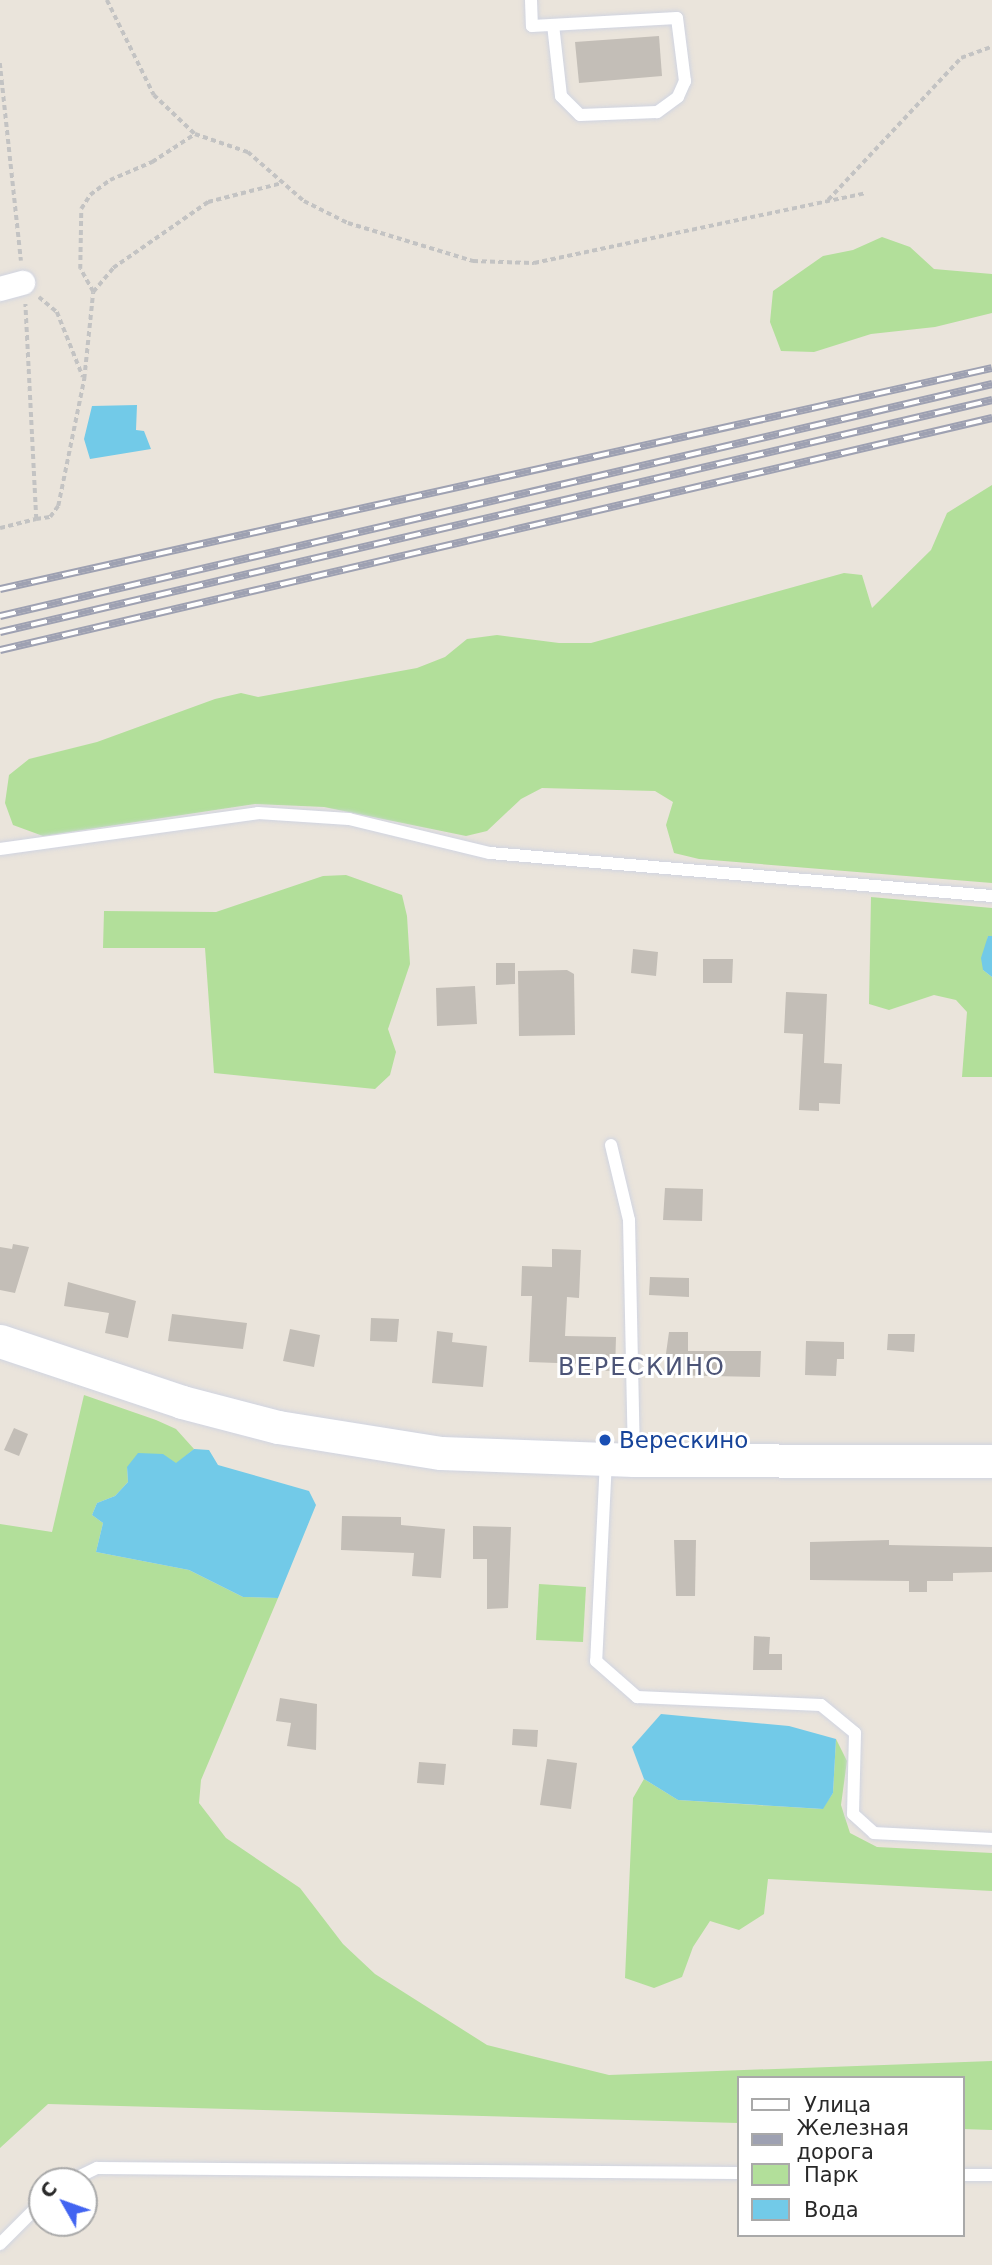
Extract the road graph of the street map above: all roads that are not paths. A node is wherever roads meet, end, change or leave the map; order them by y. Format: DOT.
graph roads {
  1 [pos="530,0"];
  2 [pos="553,25"];
  3 [pos="0,849"];
  4 [pos="992,896"];
  5 [pos="611,1145"];
  6 [pos="0,1340"];
  7 [pos="620,1460"];
  8 [pos="992,1461"];
  9 [pos="992,1839"];
  10 [pos="98,2168"];
  11 [pos="736,2173"];
  12 [pos="964,2175"];
  13 [pos="992,2175"];
  14 [pos="28,2216"];
  15 [pos="0,2244"];
  1 -- 2 [label="lane"];
  2 -- 2 [label="lane"];
  3 -- 4 [label="lane"];
  5 -- 7 [label="lane"];
  6 -- 7 [label="main road"];
  7 -- 8 [label="main road"];
  7 -- 9 [label="lane"];
  10 -- 11 [label="lane"];
  12 -- 13 [label="lane"];
  14 -- 15 [label="lane"];
}
